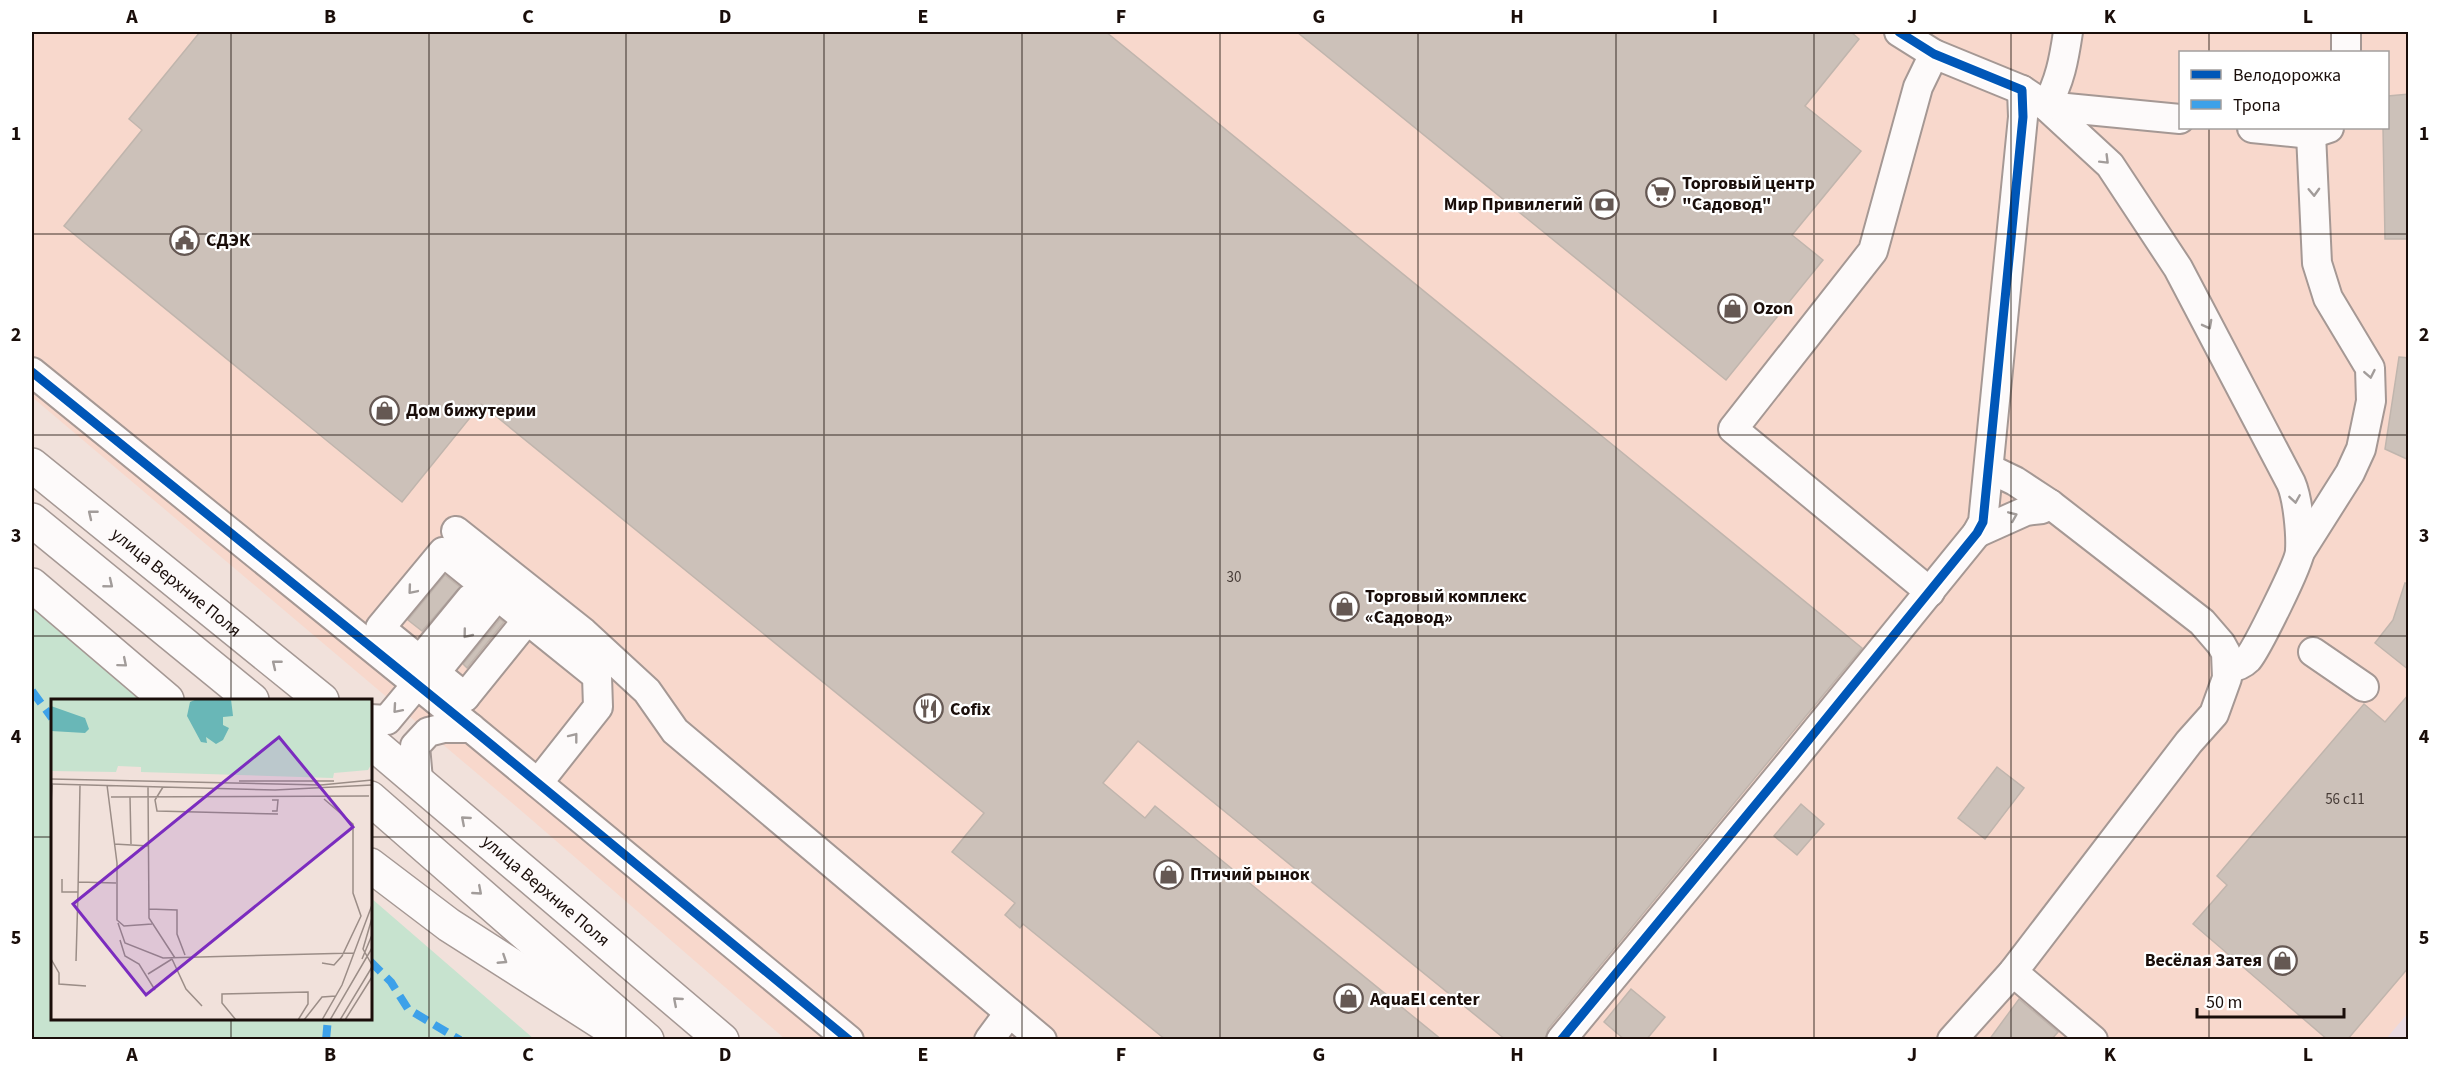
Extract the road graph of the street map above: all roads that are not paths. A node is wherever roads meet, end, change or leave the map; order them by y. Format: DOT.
graph roads {
  1 [pos="1899,32"];
  2 [pos="2068,32"];
  3 [pos="2346,32"];
  4 [pos="2346,51"];
  5 [pos="1934,54"];
  6 [pos="2022,90"];
  7 [pos="2046,106"];
  8 [pos="2179,119"];
  9 [pos="2070,127"];
  10 [pos="2275,129"];
  11 [pos="2320,131"];
  12 [pos="2019,157"];
  13 [pos="32,352"];
  14 [pos="42,380"];
  15 [pos="32,465"];
  16 [pos="1989,469"];
  17 [pos="2050,504"];
  18 [pos="32,520"];
  19 [pos="456,531"];
  20 [pos="1977,533"];
  21 [pos="2300,552"];
  22 [pos="39,591"];
  23 [pos="1930,592"];
  24 [pos="498,595"];
  25 [pos="2313,652"];
  26 [pos="2228,668"];
  27 [pos="432,675"];
  28 [pos="2364,687"];
  29 [pos="166,699"];
  30 [pos="251,699"];
  31 [pos="321,699"];
  32 [pos="372,719"];
  33 [pos="471,728"];
  34 [pos="372,743"];
  35 [pos="418,780"];
  36 [pos="538,783"];
  37 [pos="372,800"];
  38 [pos="372,867"];
  39 [pos="2013,972"];
  40 [pos="1009,1013"];
  41 [pos="628,1040"];
  42 [pos="647,1040"];
  43 [pos="722,1040"];
  44 [pos="849,1040"];
  45 [pos="989,1040"];
  46 [pos="1042,1040"];
  47 [pos="1561,1040"];
  48 [pos="1952,1040"];
  49 [pos="2094,1040"];
  1 -- 5 [label="street"];
  2 -- 7 [label="street"];
  3 -- 4 [label="street"];
  5 -- 6 [label="street"];
  5 -- 23 [label="street"];
  6 -- 7 [label="street"];
  6 -- 12 [label="street"];
  7 -- 8 [label="street"];
  7 -- 9 [label="street"];
  9 -- 12 [label="street"];
  9 -- 21 [label="street, one-way"];
  10 -- 11 [label="street"];
  11 -- 21 [label="street, one-way"];
  12 -- 16 [label="street"];
  13 -- 14 [label="street"];
  14 -- 27 [label="street"];
  31 -- 15 [label="main road, улица Верхние Поля, one-way"];
  16 -- 17 [label="street"];
  16 -- 20 [label="street"];
  20 -- 17 [label="street, one-way"];
  17 -- 26 [label="street"];
  18 -- 30 [label="main road, one-way"];
  19 -- 40 [label="street"];
  20 -- 23 [label="street"];
  21 -- 26 [label="street"];
  22 -- 29 [label="main road, one-way"];
  23 -- 47 [label="street"];
  24 -- 27 [label="street"];
  24 -- 27 [label="street, one-way"];
  24 -- 27 [label="street, one-way"];
  36 -- 24 [label="street, one-way"];
  25 -- 28 [label="street"];
  26 -- 39 [label="street"];
  27 -- 32 [label="street, one-way"];
  27 -- 33 [label="street"];
  33 -- 35 [label="street"];
  33 -- 36 [label="street"];
  34 -- 35 [label="main road, улица Верхние Поля"];
  43 -- 35 [label="main road, улица Верхние Поля, one-way"];
  36 -- 44 [label="street"];
  37 -- 42 [label="main road, one-way"];
  38 -- 41 [label="main road, one-way"];
  39 -- 48 [label="street"];
  39 -- 49 [label="street"];
  40 -- 45 [label="street"];
  40 -- 46 [label="street"];
}
